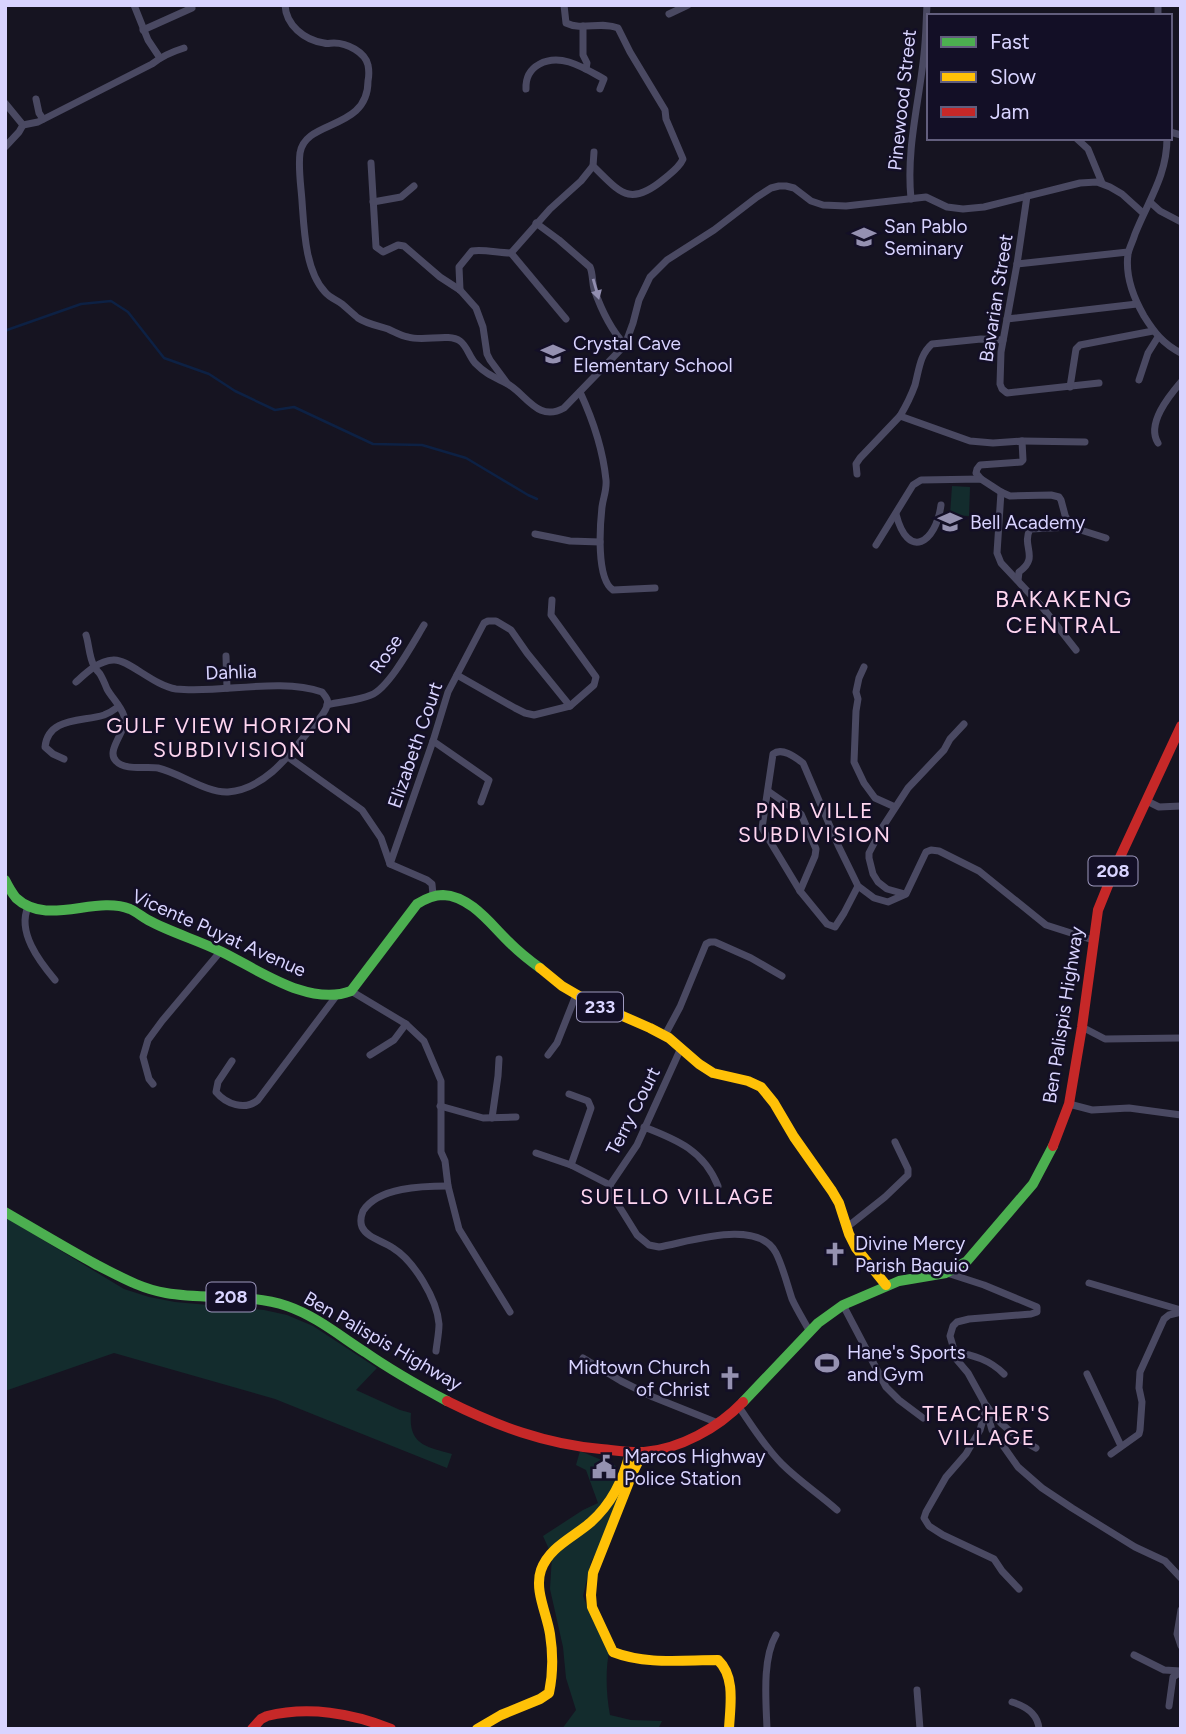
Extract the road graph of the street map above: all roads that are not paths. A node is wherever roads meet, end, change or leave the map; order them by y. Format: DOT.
graph roads {
  1 [pos="134,5"];
  2 [pos="285,5"];
  3 [pos="564,5"];
  4 [pos="688,5"];
  5 [pos="927,5"];
  6 [pos="192,8"];
  7 [pos="669,14"];
  8 [pos="583,26"];
  9 [pos="143,30"];
  10 [pos="184,48"];
  11 [pos="160,58"];
  12 [pos="586,69"];
  13 [pos="526,89"];
  14 [pos="600,89"];
  15 [pos="36,99"];
  16 [pos="5,103"];
  17 [pos="43,119"];
  18 [pos="23,125"];
  19 [pos="1078,140"];
  20 [pos="1167,140"];
  21 [pos="5,147"];
  22 [pos="594,152"];
  23 [pos="371,163"];
  24 [pos="593,166"];
  25 [pos="1102,183"];
  26 [pos="414,187"];
  27 [pos="1027,196"];
  28 [pos="911,199"];
  29 [pos="373,202"];
  30 [pos="1150,202"];
  31 [pos="1143,213"];
  32 [pos="1181,222"];
  33 [pos="536,223"];
  34 [pos="1128,252"];
  35 [pos="511,253"];
  36 [pos="1017,264"];
  37 [pos="460,290"];
  38 [pos="1137,304"];
  39 [pos="566,319"];
  40 [pos="1007,319"];
  41 [pos="1156,334"];
  42 [pos="1003,340"];
  43 [pos="625,345"];
  44 [pos="1181,353"];
  45 [pos="1139,380"];
  46 [pos="1181,382"];
  47 [pos="507,383"];
  48 [pos="1099,383"];
  49 [pos="1070,387"];
  50 [pos="580,392"];
  51 [pos="900,416"];
  52 [pos="1022,442"];
  53 [pos="1085,442"];
  54 [pos="1158,443"];
  55 [pos="857,474"];
  56 [pos="981,479"];
  57 [pos="1001,492"];
  58 [pos="941,505"];
  59 [pos="896,514"];
  60 [pos="1071,527"];
  61 [pos="535,534"];
  62 [pos="1106,538"];
  63 [pos="600,542"];
  64 [pos="876,545"];
  65 [pos="1018,581"];
  66 [pos="655,588"];
  67 [pos="552,600"];
  68 [pos="424,625"];
  69 [pos="86,635"];
  70 [pos="1076,650"];
  71 [pos="226,656"];
  72 [pos="94,667"];
  73 [pos="864,667"];
  74 [pos="457,675"];
  75 [pos="76,682"];
  76 [pos="227,688"];
  77 [pos="327,705"];
  78 [pos="570,706"];
  79 [pos="118,707"];
  80 [pos="964,724"];
  81 [pos="1181,726"];
  82 [pos="433,741"];
  83 [pos="288,757"];
  84 [pos="64,759"];
  85 [pos="768,791"];
  86 [pos="481,802"];
  87 [pos="1147,802"];
  88 [pos="1181,806"];
  89 [pos="895,807"];
  90 [pos="390,864"];
  91 [pos="5,880"];
  92 [pos="858,886"];
  93 [pos="800,891"];
  94 [pos="906,894"];
  95 [pos="433,895"];
  96 [pos="28,907"];
  97 [pos="1093,940"];
  98 [pos="220,952"];
  99 [pos="782,976"];
  100 [pos="55,980"];
  101 [pos="351,991"];
  102 [pos="337,995"];
  103 [pos="576,995"];
  104 [pos="406,1024"];
  105 [pos="1082,1027"];
  106 [pos="665,1035"];
  107 [pos="1181,1038"];
  108 [pos="681,1048"];
  109 [pos="370,1055"];
  110 [pos="548,1055"];
  111 [pos="499,1059"];
  112 [pos="232,1061"];
  113 [pos="153,1084"];
  114 [pos="569,1094"];
  115 [pos="1069,1104"];
  116 [pos="440,1106"];
  117 [pos="1181,1115"];
  118 [pos="516,1117"];
  119 [pos="492,1118"];
  120 [pos="644,1127"];
  121 [pos="895,1142"];
  122 [pos="536,1153"];
  123 [pos="571,1165"];
  124 [pos="610,1185"];
  125 [pos="448,1186"];
  126 [pos="718,1186"];
  127 [pos="5,1212"];
  128 [pos="846,1228"];
  129 [pos="946,1273"];
  130 [pos="1089,1283"];
  131 [pos="886,1285"];
  132 [pos="843,1305"];
  133 [pos="1181,1311"];
  134 [pos="510,1312"];
  135 [pos="810,1332"];
  136 [pos="436,1351"];
  137 [pos="954,1352"];
  138 [pos="583,1358"];
  139 [pos="1004,1374"];
  140 [pos="1087,1374"];
  141 [pos="984,1402"];
  142 [pos="738,1407"];
  143 [pos="986,1412"];
  144 [pos="923,1418"];
  145 [pos="719,1423"];
  146 [pos="1121,1446"];
  147 [pos="1036,1448"];
  148 [pos="630,1452"];
  149 [pos="643,1452"];
  150 [pos="1111,1454"];
  151 [pos="837,1510"];
  152 [pos="1181,1578"];
  153 [pos="1019,1589"];
  154 [pos="1181,1610"];
  155 [pos="776,1635"];
  156 [pos="1181,1646"];
  157 [pos="1134,1655"];
  158 [pos="1181,1671"];
  159 [pos="917,1690"];
  160 [pos="1013,1702"];
  161 [pos="1169,1706"];
  162 [pos="263,1724"];
  163 [pos="252,1729"];
  164 [pos="391,1729"];
  165 [pos="477,1729"];
  166 [pos="729,1729"];
  167 [pos="767,1729"];
  168 [pos="920,1729"];
  169 [pos="1039,1729"];
  1 -- 9 [label="street"];
  2 -- 47 [label="street"];
  3 -- 8 [label="street"];
  4 -- 7 [label="street"];
  5 -- 28 [label="street, Pinewood Street"];
  6 -- 9 [label="street"];
  8 -- 12 [label="street"];
  8 -- 24 [label="street"];
  9 -- 11 [label="street"];
  10 -- 11 [label="street"];
  11 -- 17 [label="street"];
  12 -- 13 [label="street"];
  12 -- 14 [label="street"];
  15 -- 17 [label="street"];
  16 -- 18 [label="street"];
  17 -- 18 [label="street"];
  18 -- 21 [label="street"];
  19 -- 25 [label="street"];
  20 -- 30 [label="street"];
  22 -- 24 [label="street"];
  23 -- 29 [label="street"];
  24 -- 33 [label="street"];
  25 -- 27 [label="street"];
  25 -- 31 [label="street"];
  26 -- 29 [label="street"];
  27 -- 28 [label="street"];
  27 -- 36 [label="street, Bavarian Street"];
  28 -- 43 [label="street"];
  29 -- 37 [label="street"];
  30 -- 31 [label="street"];
  30 -- 32 [label="street"];
  31 -- 34 [label="street"];
  33 -- 35 [label="street"];
  33 -- 43 [label="street, one-way"];
  34 -- 36 [label="street"];
  34 -- 38 [label="street"];
  35 -- 37 [label="street"];
  35 -- 39 [label="street"];
  36 -- 40 [label="street, Bavarian Street"];
  37 -- 47 [label="street"];
  38 -- 40 [label="street"];
  38 -- 41 [label="street"];
  40 -- 42 [label="street, Bavarian Street"];
  41 -- 44 [label="street"];
  41 -- 45 [label="street"];
  41 -- 49 [label="street"];
  42 -- 49 [label="street, Bavarian Street"];
  42 -- 51 [label="street"];
  43 -- 50 [label="street"];
  46 -- 54 [label="street"];
  47 -- 50 [label="street"];
  48 -- 49 [label="street, Bavarian Street"];
  50 -- 63 [label="street"];
  51 -- 52 [label="street"];
  51 -- 55 [label="street"];
  52 -- 53 [label="street"];
  52 -- 56 [label="street"];
  56 -- 57 [label="street"];
  56 -- 59 [label="street"];
  57 -- 60 [label="street"];
  57 -- 65 [label="street"];
  58 -- 59 [label="street"];
  59 -- 64 [label="street"];
  60 -- 62 [label="street"];
  60 -- 65 [label="street"];
  61 -- 63 [label="street"];
  63 -- 66 [label="street"];
  65 -- 70 [label="street"];
  67 -- 78 [label="street"];
  68 -- 77 [label="street, Rose"];
  69 -- 72 [label="street"];
  71 -- 76 [label="street"];
  72 -- 75 [label="street"];
  72 -- 76 [label="street, Dahlia"];
  72 -- 79 [label="street"];
  73 -- 89 [label="street"];
  74 -- 78 [label="street, Elizabeth Court"];
  74 -- 78 [label="street"];
  74 -- 82 [label="street, Elizabeth Court"];
  76 -- 77 [label="street, Dahlia"];
  77 -- 83 [label="street"];
  79 -- 83 [label="street"];
  79 -- 84 [label="street"];
  80 -- 89 [label="street"];
  81 -- 87 [label="main road, Ben Palispis Highway / 208"];
  82 -- 86 [label="street"];
  82 -- 90 [label="street, Elizabeth Court"];
  83 -- 90 [label="street"];
  85 -- 92 [label="street"];
  85 -- 93 [label="street"];
  85 -- 93 [label="street"];
  87 -- 88 [label="street"];
  87 -- 97 [label="main road, Ben Palispis Highway / 208"];
  89 -- 94 [label="street"];
  90 -- 95 [label="street"];
  91 -- 96 [label="main road"];
  92 -- 93 [label="street"];
  92 -- 94 [label="street"];
  94 -- 97 [label="street"];
  95 -- 101 [label="main road"];
  95 -- 103 [label="main road, 233"];
  96 -- 98 [label="main road, Vicente Puyat Avenue"];
  96 -- 100 [label="street"];
  97 -- 105 [label="main road, Ben Palispis Highway / 208"];
  98 -- 102 [label="main road, Vicente Puyat Avenue"];
  98 -- 113 [label="street"];
  99 -- 106 [label="street"];
  101 -- 102 [label="main road, Vicente Puyat Avenue"];
  101 -- 104 [label="street"];
  102 -- 112 [label="street"];
  103 -- 106 [label="main road, 233"];
  103 -- 110 [label="street"];
  104 -- 109 [label="street"];
  104 -- 116 [label="street"];
  105 -- 107 [label="street"];
  105 -- 115 [label="main road, Ben Palispis Highway / 208"];
  106 -- 108 [label="main road, 233"];
  108 -- 120 [label="street, Terry Court"];
  108 -- 128 [label="main road, 233"];
  111 -- 119 [label="street"];
  114 -- 123 [label="street"];
  115 -- 117 [label="street"];
  115 -- 129 [label="main road, Ben Palispis Highway / 208"];
  116 -- 119 [label="street"];
  116 -- 125 [label="street"];
  118 -- 119 [label="street"];
  120 -- 124 [label="street, Terry Court"];
  120 -- 126 [label="street"];
  121 -- 128 [label="street"];
  122 -- 123 [label="street"];
  123 -- 124 [label="street"];
  124 -- 135 [label="street, Terry Court"];
  125 -- 134 [label="street"];
  125 -- 136 [label="street"];
  127 -- 148 [label="main road, Ben Palispis Highway / 208"];
  128 -- 131 [label="main road, 233"];
  129 -- 131 [label="main road, Ben Palispis Highway / 208"];
  129 -- 137 [label="street"];
  130 -- 133 [label="street"];
  131 -- 132 [label="main road, Ben Palispis Highway / 208"];
  132 -- 135 [label="main road, Ben Palispis Highway / 208"];
  132 -- 144 [label="street"];
  133 -- 146 [label="street"];
  135 -- 142 [label="main road, Ben Palispis Highway / 208"];
  137 -- 139 [label="street"];
  137 -- 141 [label="street"];
  138 -- 145 [label="street"];
  140 -- 146 [label="street"];
  141 -- 143 [label="street"];
  141 -- 147 [label="street"];
  142 -- 145 [label="main road, Ben Palispis Highway / 208"];
  142 -- 151 [label="street"];
  143 -- 152 [label="street"];
  143 -- 153 [label="street"];
  145 -- 149 [label="main road, Ben Palispis Highway / 208"];
  146 -- 150 [label="street"];
  148 -- 149 [label="main road, 208"];
  148 -- 165 [label="main road"];
  149 -- 166 [label="main road"];
  154 -- 156 [label="street"];
  155 -- 167 [label="street"];
  157 -- 158 [label="street"];
  158 -- 161 [label="street"];
  159 -- 168 [label="street"];
  160 -- 169 [label="street"];
  162 -- 163 [label="main road"];
  162 -- 164 [label="main road"];
}
